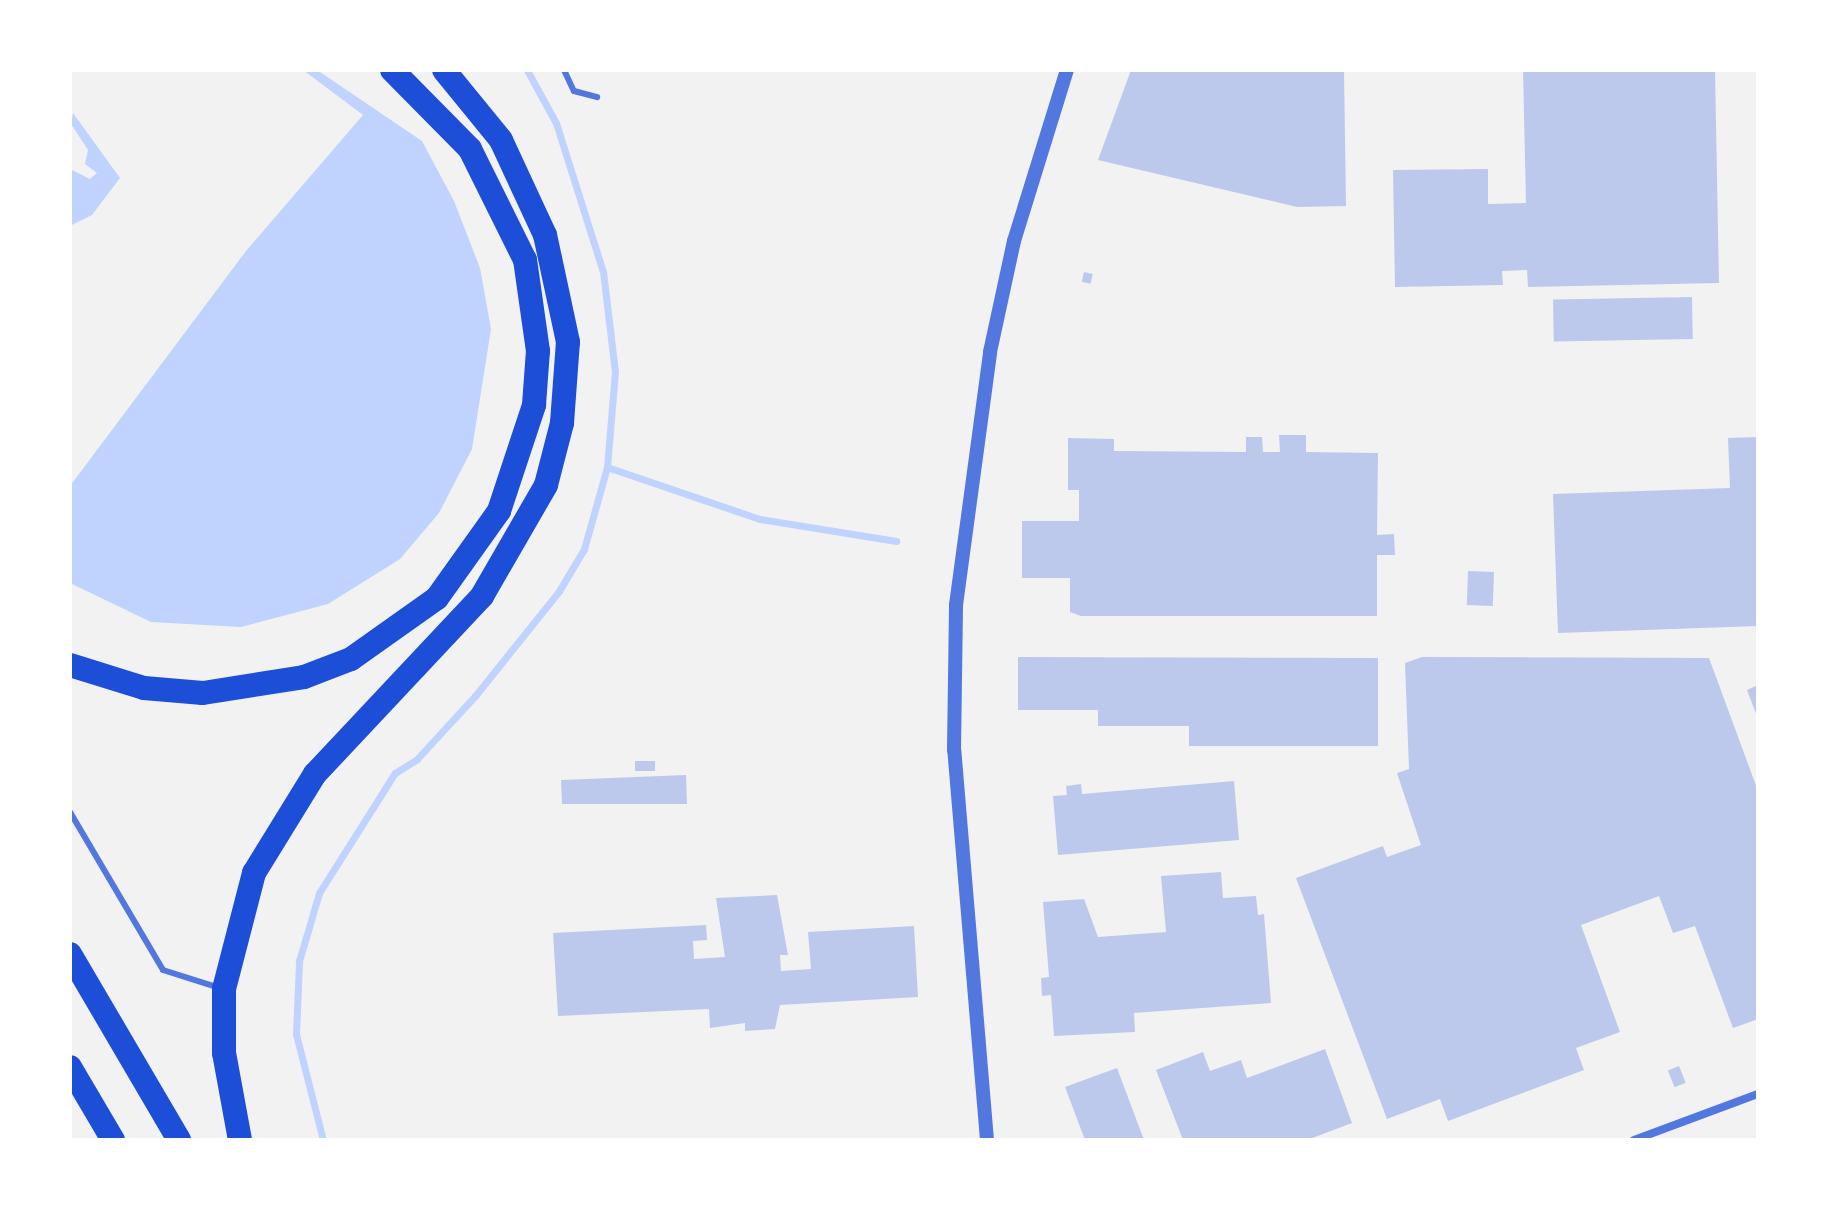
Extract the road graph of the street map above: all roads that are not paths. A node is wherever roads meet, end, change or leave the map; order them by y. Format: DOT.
graph roads {
  1 [pos="392,70"];
  2 [pos="444,70"];
  3 [pos="457,70"];
  4 [pos="564,70"];
  5 [pos="1067,70"];
  6 [pos="597,97"];
  7 [pos="471,99"];
  8 [pos="70,665"];
  9 [pos="70,812"];
  10 [pos="70,954"];
  11 [pos="224,989"];
  12 [pos="70,1067"];
  13 [pos="1758,1094"];
  14 [pos="113,1140"];
  15 [pos="179,1140"];
  16 [pos="240,1140"];
  17 [pos="987,1140"];
  18 [pos="1634,1140"];
  1 -- 8 [label="highway"];
  2 -- 7 [label="highway"];
  3 -- 7 [label="highway"];
  4 -- 6 [label="lane"];
  5 -- 17 [label="street"];
  7 -- 11 [label="highway"];
  9 -- 11 [label="lane"];
  10 -- 15 [label="highway"];
  11 -- 16 [label="highway"];
  12 -- 14 [label="highway"];
  13 -- 18 [label="street"];
}
